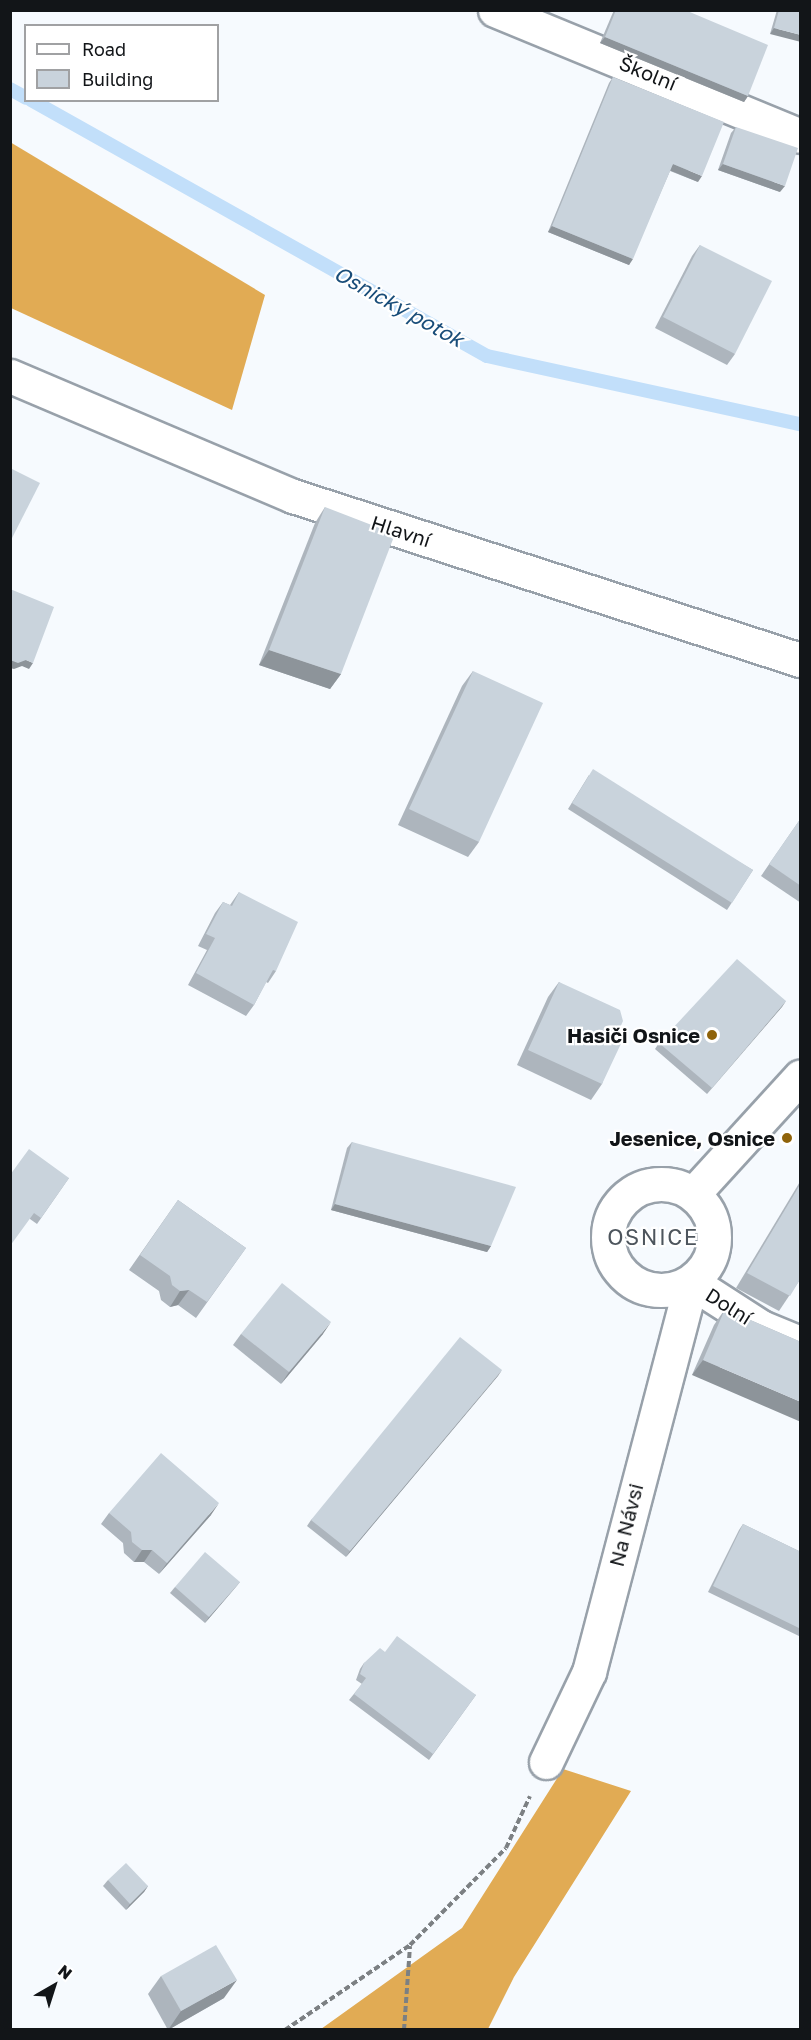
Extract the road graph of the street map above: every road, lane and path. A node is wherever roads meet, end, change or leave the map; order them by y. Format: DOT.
graph roads {
  1 [pos="495,10"];
  2 [pos="801,136"];
  3 [pos="10,376"];
  4 [pos="801,660"];
  5 [pos="801,1077"];
  6 [pos="693,1194"];
  7 [pos="691,1282"];
  8 [pos="801,1343"];
  9 [pos="546,1762"];
  10 [pos="410,1945"];
  11 [pos="285,2030"];
  12 [pos="404,2030"];
  1 -- 2 [label="street, Školní"];
  3 -- 4 [label="street, Hlavní"];
  5 -- 6 [label="street"];
  6 -- 7 [label="street, Na Návsi"];
  6 -- 7 [label="street"];
  7 -- 8 [label="street, Dolní"];
  7 -- 9 [label="street, Na Návsi"];
  9 -- 10 [label="path"];
  10 -- 11 [label="path"];
  10 -- 12 [label="path"];
}
